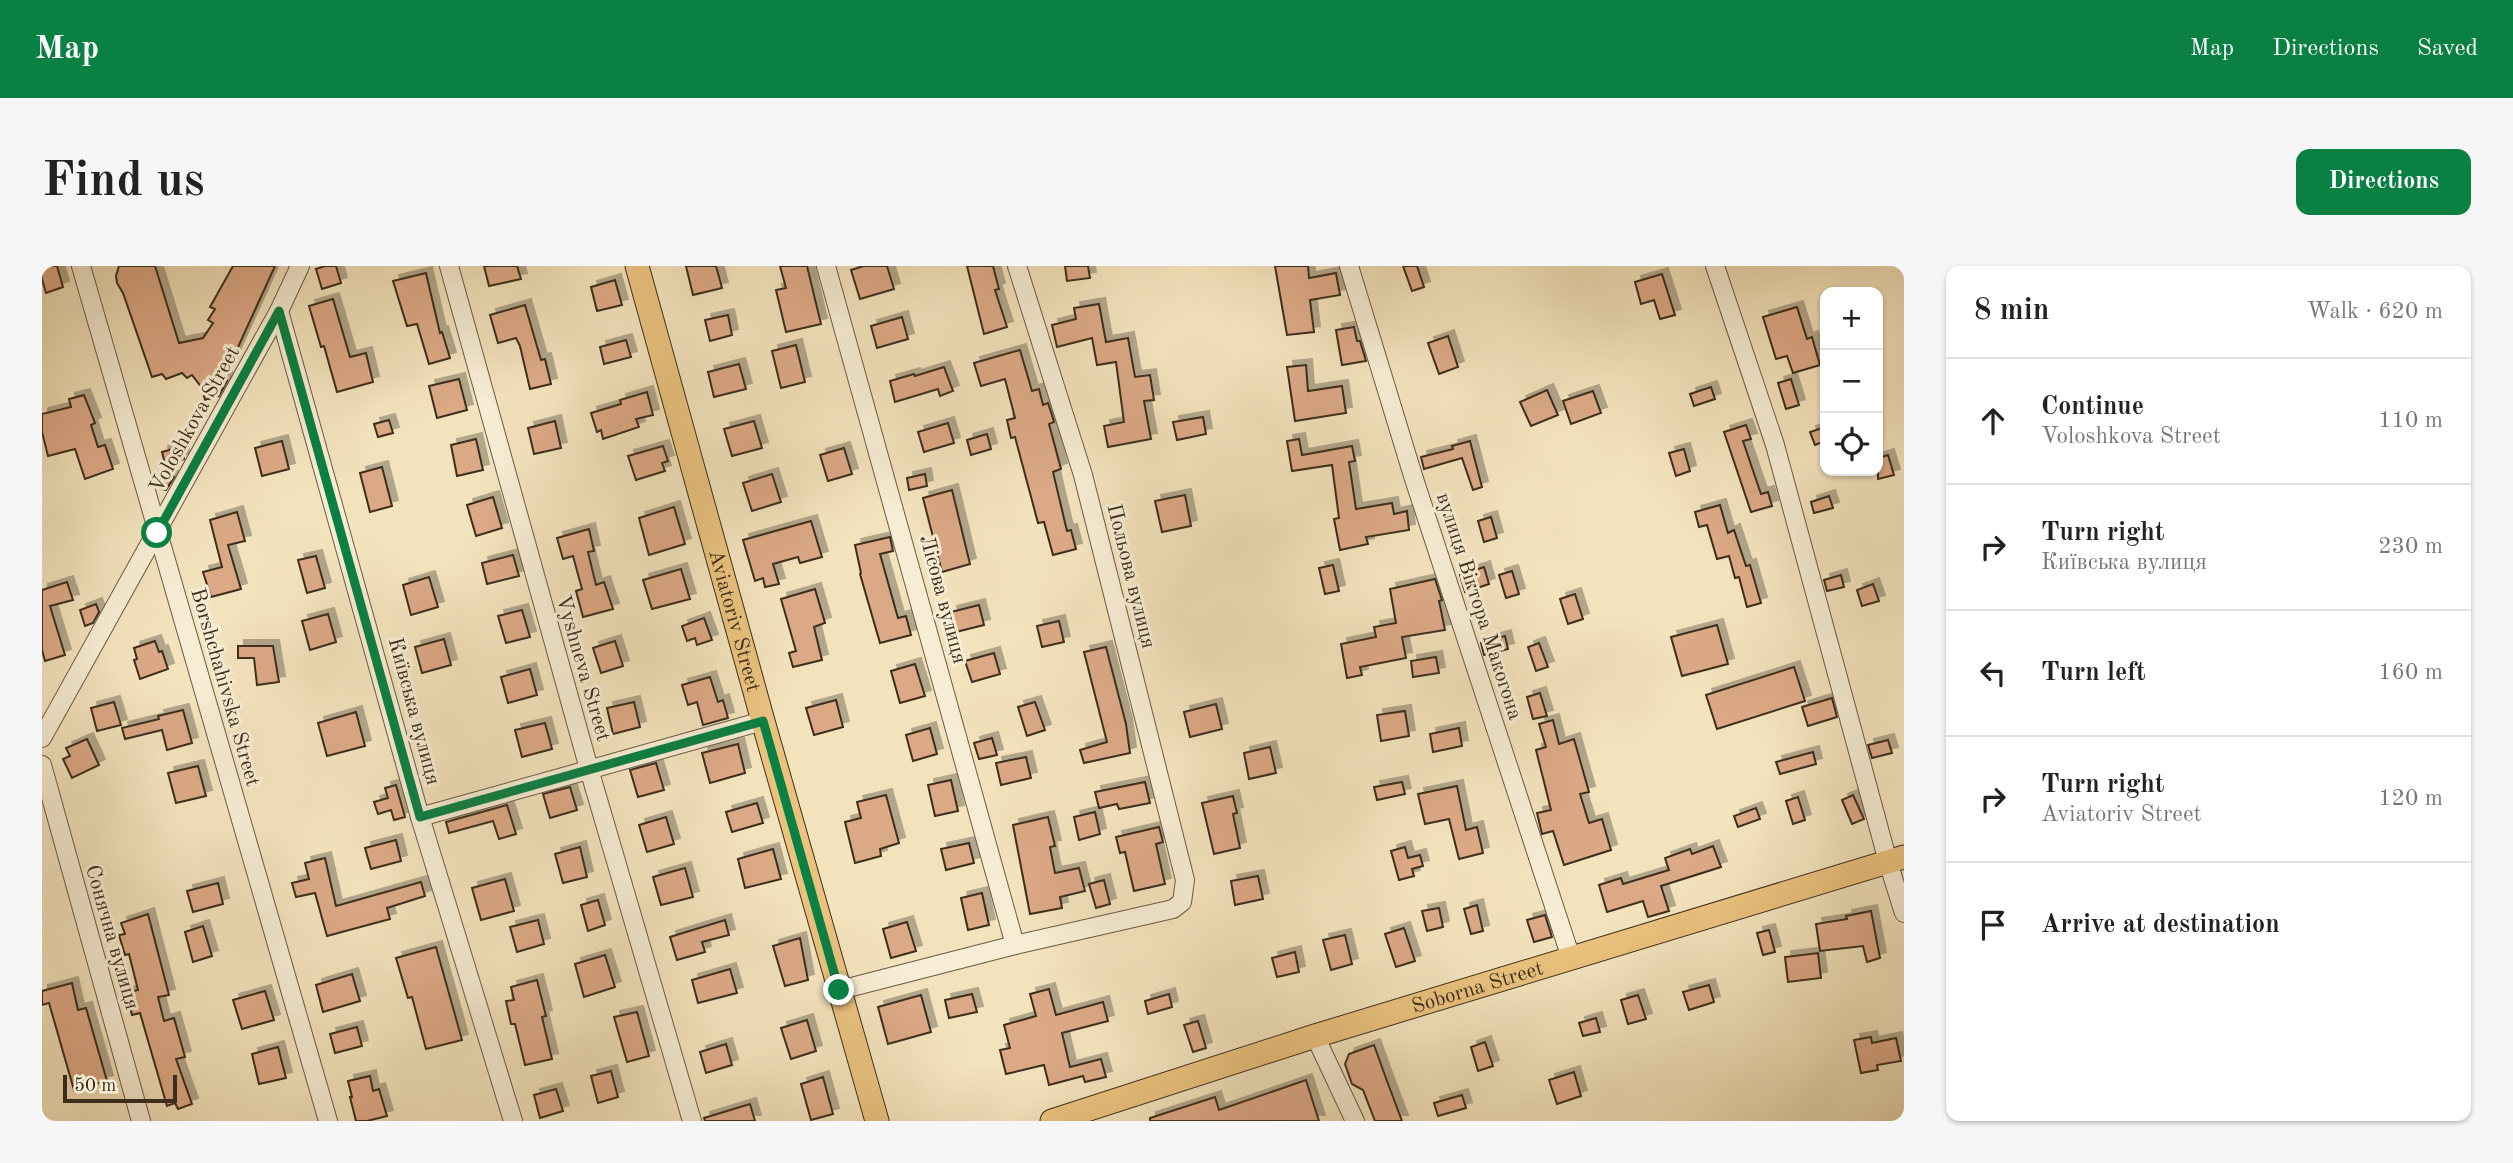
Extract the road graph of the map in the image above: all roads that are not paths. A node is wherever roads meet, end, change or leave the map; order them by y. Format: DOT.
graph roads {
  1 [pos="81,266"];
  2 [pos="300,266"];
  3 [pos="449,266"];
  4 [pos="637,266"];
  5 [pos="826,266"];
  6 [pos="1017,266"];
  7 [pos="1349,266"];
  8 [pos="1715,266"];
  9 [pos="279,311"];
  10 [pos="157,533"];
  11 [pos="763,721"];
  12 [pos="42,738"];
  13 [pos="42,765"];
  14 [pos="589,769"];
  15 [pos="420,817"];
  16 [pos="1896,859"];
  17 [pos="1904,913"];
  18 [pos="1015,945"];
  19 [pos="1571,958"];
  20 [pos="839,990"];
  21 [pos="1315,1036"];
  22 [pos="869,1097"];
  23 [pos="1064,1119"];
  24 [pos="141,1121"];
  25 [pos="328,1121"];
  26 [pos="513,1121"];
  27 [pos="692,1121"];
  28 [pos="877,1121"];
  29 [pos="896,1121"];
  30 [pos="1355,1121"];
  1 -- 10 [label="street, Borshchahivska Street"];
  2 -- 9 [label="street, Voloshkova Street"];
  3 -- 14 [label="street, Vyshneva Street"];
  4 -- 11 [label="main road, Aviatoriv Street"];
  5 -- 18 [label="street, Лісова вулиця"];
  6 -- 18 [label="street, Польова вулиця"];
  7 -- 19 [label="street, вулиця Віктора Макогона"];
  8 -- 16 [label="street"];
  9 -- 10 [label="street, Voloshkova Street"];
  9 -- 15 [label="street, Київська вулиця"];
  10 -- 12 [label="street, Voloshkova Street"];
  10 -- 25 [label="street, Borshchahivska Street"];
  11 -- 14 [label="street"];
  11 -- 20 [label="main road, Aviatoriv Street"];
  13 -- 24 [label="street, Сонячна вулиця"];
  14 -- 15 [label="street"];
  14 -- 27 [label="street, Vyshneva Street"];
  15 -- 26 [label="street, Київська вулиця"];
  16 -- 17 [label="street"];
  16 -- 19 [label="main road, Soborna Street"];
  18 -- 20 [label="street"];
  19 -- 21 [label="main road, Soborna Street"];
  20 -- 22 [label="main road, Aviatoriv Street"];
  21 -- 23 [label="main road, Soborna Street"];
  21 -- 30 [label="street"];
  22 -- 28 [label="main road, Aviatoriv Street"];
  22 -- 29 [label="main road"];
}
